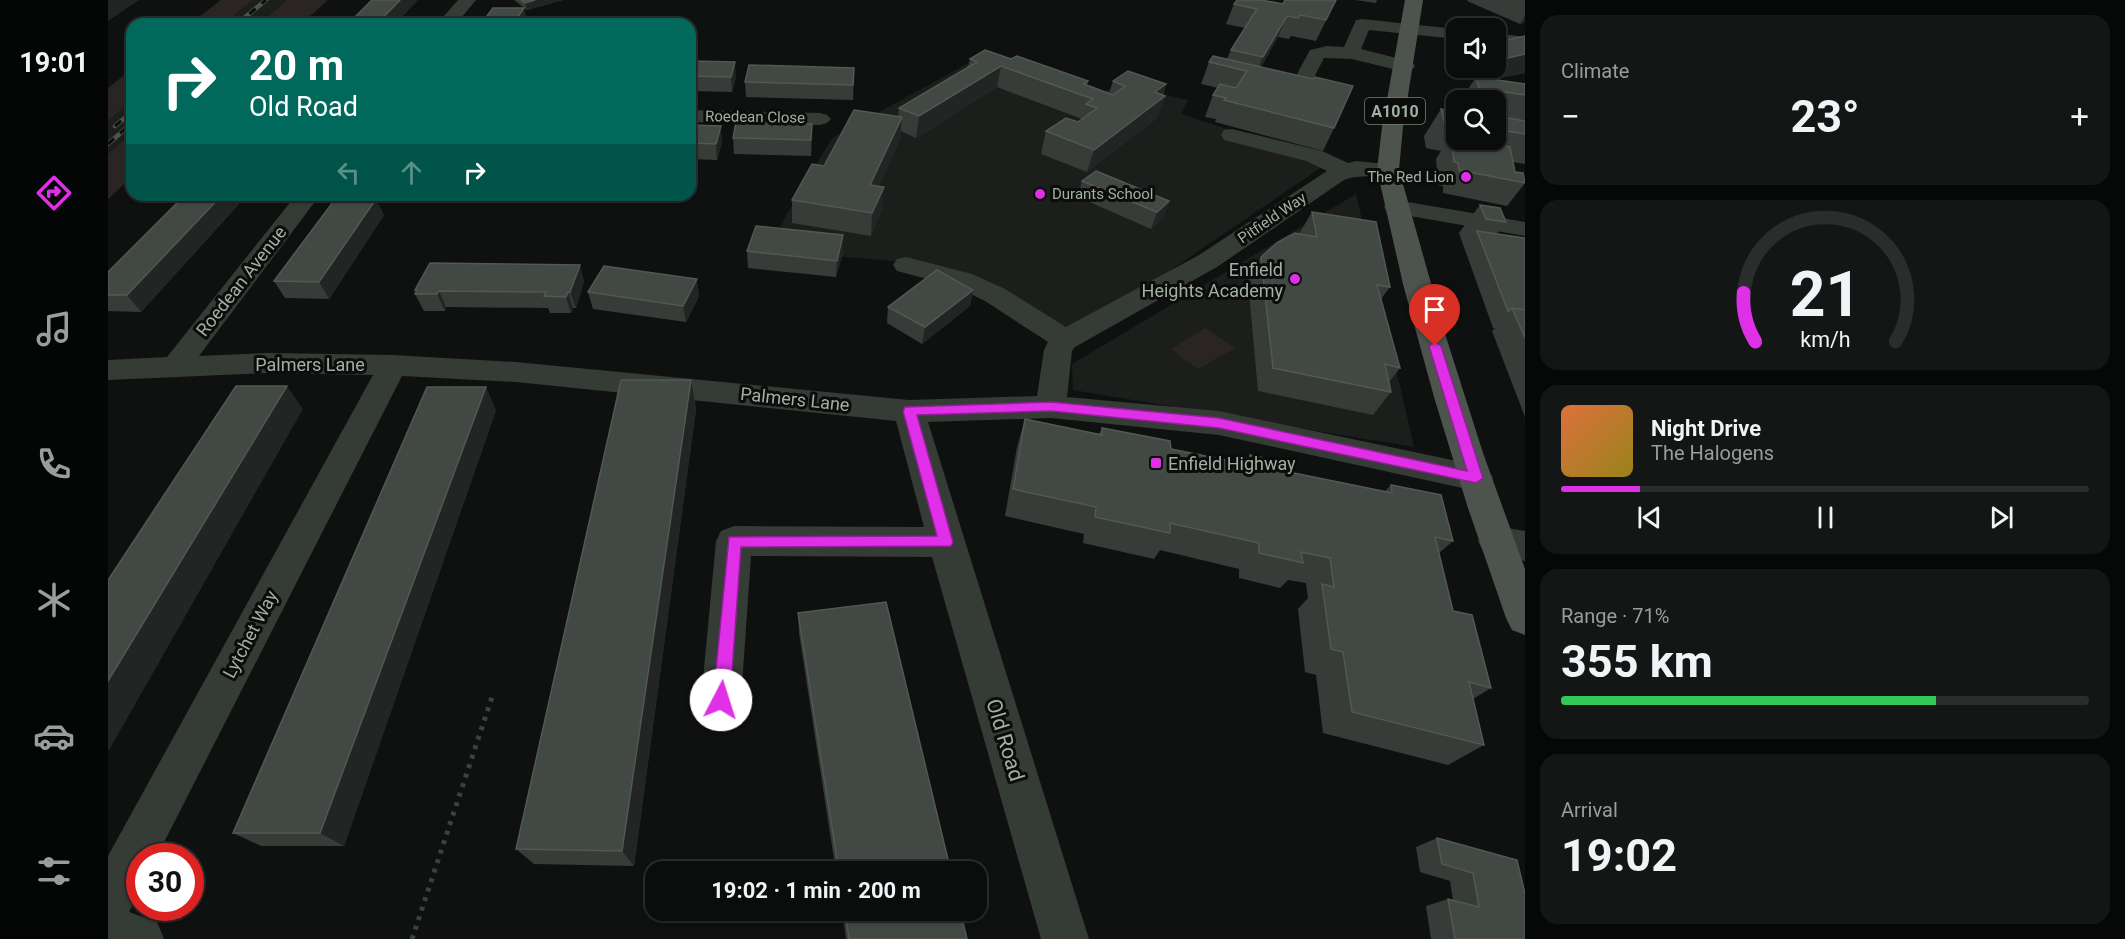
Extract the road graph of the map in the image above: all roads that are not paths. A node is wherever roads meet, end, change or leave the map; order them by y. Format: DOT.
graph roads {
  1 [pos="466,0"];
  2 [pos="1414,0"];
  3 [pos="451,18"];
  4 [pos="1412,28"];
  5 [pos="1446,33"];
  6 [pos="1506,40"];
  7 [pos="1525,43"];
  8 [pos="1350,54"];
  9 [pos="1405,66"];
  10 [pos="1299,89"];
  11 [pos="696,116"];
  12 [pos="820,119"];
  13 [pos="1232,135"];
  14 [pos="1347,171"];
  15 [pos="1388,171"];
  16 [pos="303,201"];
  17 [pos="1396,207"];
  18 [pos="1525,229"];
  19 [pos="906,265"];
  20 [pos="1065,340"];
  21 [pos="393,364"];
  22 [pos="175,367"];
  23 [pos="108,370"];
  24 [pos="1051,406"];
  25 [pos="909,411"];
  26 [pos="1476,478"];
  27 [pos="946,542"];
  28 [pos="1510,543"];
  29 [pos="1525,618"];
  30 [pos="721,700"];
  31 [pos="108,903"];
  32 [pos="108,930"];
  33 [pos="140,939"];
  34 [pos="1065,939"];
  1 -- 3 [label="street"];
  2 -- 4 [label="main road, A1010"];
  4 -- 5 [label="street"];
  4 -- 8 [label="street"];
  4 -- 9 [label="main road, A1010"];
  6 -- 7 [label="street"];
  8 -- 9 [label="street"];
  8 -- 10 [label="street"];
  9 -- 15 [label="main road, A1010"];
  11 -- 12 [label="street, Roedean Close"];
  13 -- 14 [label="street"];
  14 -- 15 [label="street, Pitfield Way"];
  14 -- 20 [label="street, Pitfield Way"];
  15 -- 17 [label="main road, A1010"];
  16 -- 22 [label="street, Roedean Avenue"];
  17 -- 18 [label="street"];
  17 -- 26 [label="main road, A1010"];
  19 -- 20 [label="street"];
  20 -- 24 [label="street"];
  21 -- 22 [label="street, Palmers Lane"];
  21 -- 25 [label="street, Palmers Lane"];
  21 -- 31 [label="street, Lytchet Way"];
  22 -- 23 [label="street, Palmers Lane"];
  24 -- 25 [label="street, Palmers Lane"];
  24 -- 26 [label="street, Palmers Lane"];
  25 -- 27 [label="street, Old Road"];
  26 -- 28 [label="main road, A1010"];
  27 -- 30 [label="street"];
  27 -- 34 [label="street, Old Road"];
  28 -- 29 [label="main road, A1010"];
  32 -- 33 [label="street"];
}
